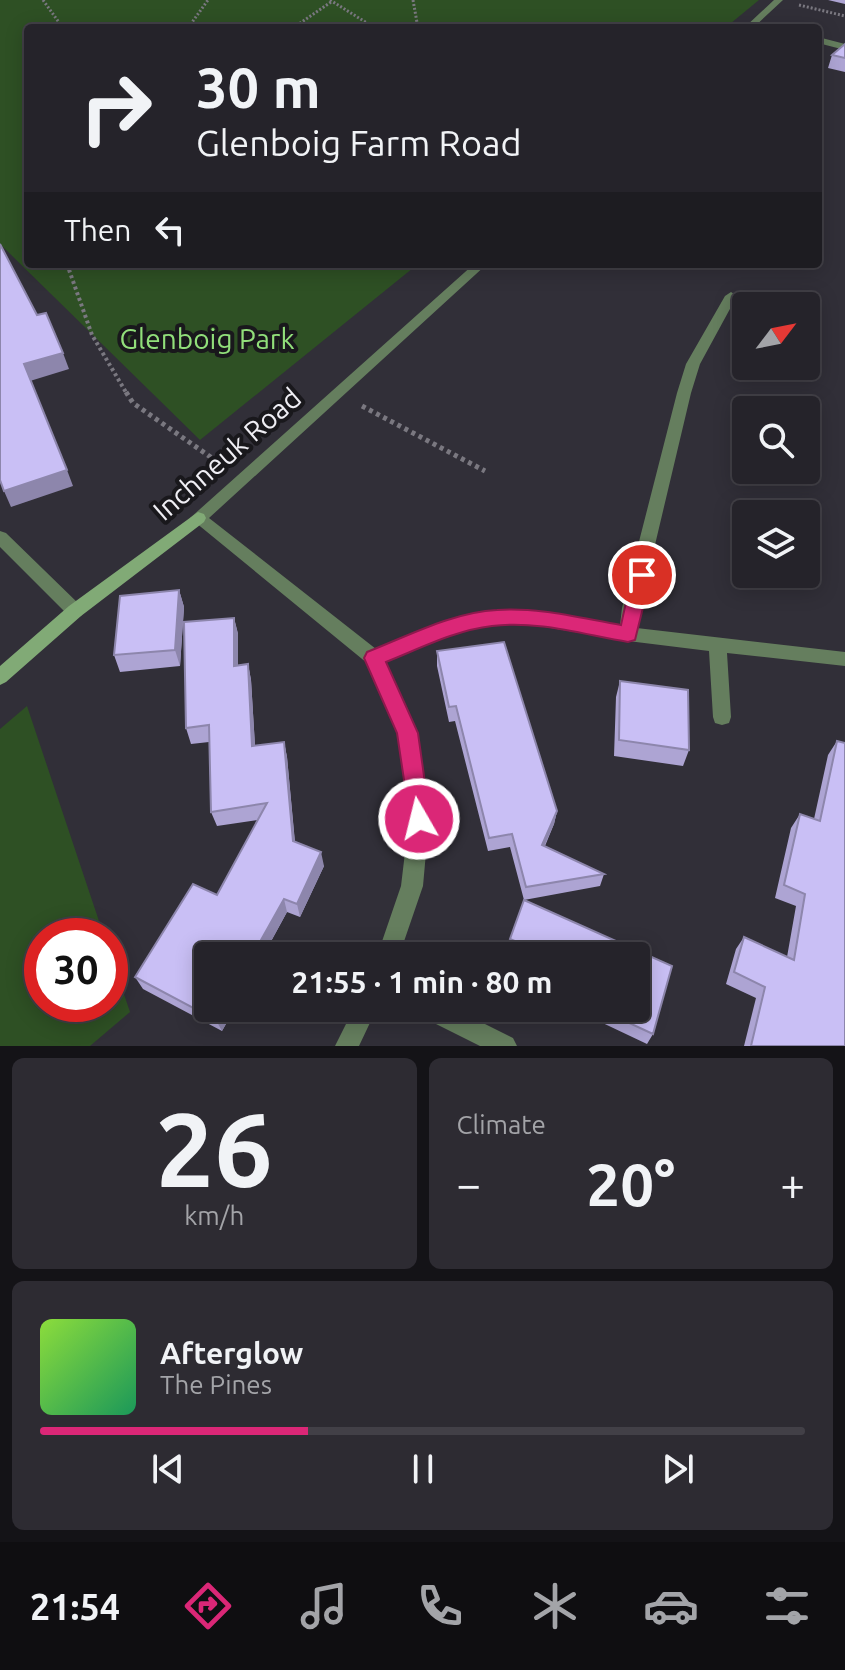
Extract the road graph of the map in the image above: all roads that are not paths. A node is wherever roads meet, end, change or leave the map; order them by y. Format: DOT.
graph roads {
  1 [pos="779,0"];
  2 [pos="752,24"];
  3 [pos="822,41"];
  4 [pos="845,47"];
  5 [pos="477,268"];
  6 [pos="731,296"];
  7 [pos="198,518"];
  8 [pos="0,537"];
  9 [pos="75,611"];
  10 [pos="628,634"];
  11 [pos="718,644"];
  12 [pos="374,658"];
  13 [pos="845,659"];
  14 [pos="0,677"];
  15 [pos="722,717"];
  16 [pos="393,942"];
  17 [pos="359,1022"];
  18 [pos="456,1022"];
  19 [pos="347,1046"];
  20 [pos="505,1046"];
  1 -- 2 [label="street"];
  3 -- 4 [label="street"];
  5 -- 7 [label="street, Inchneuk Road"];
  6 -- 10 [label="street"];
  7 -- 9 [label="street, Inchneuk Road"];
  7 -- 12 [label="street"];
  8 -- 9 [label="street"];
  9 -- 14 [label="street, Inchneuk Road"];
  10 -- 11 [label="street"];
  10 -- 12 [label="street"];
  11 -- 13 [label="street"];
  11 -- 15 [label="street"];
  12 -- 16 [label="street"];
  17 -- 19 [label="street"];
  18 -- 20 [label="street"];
}
